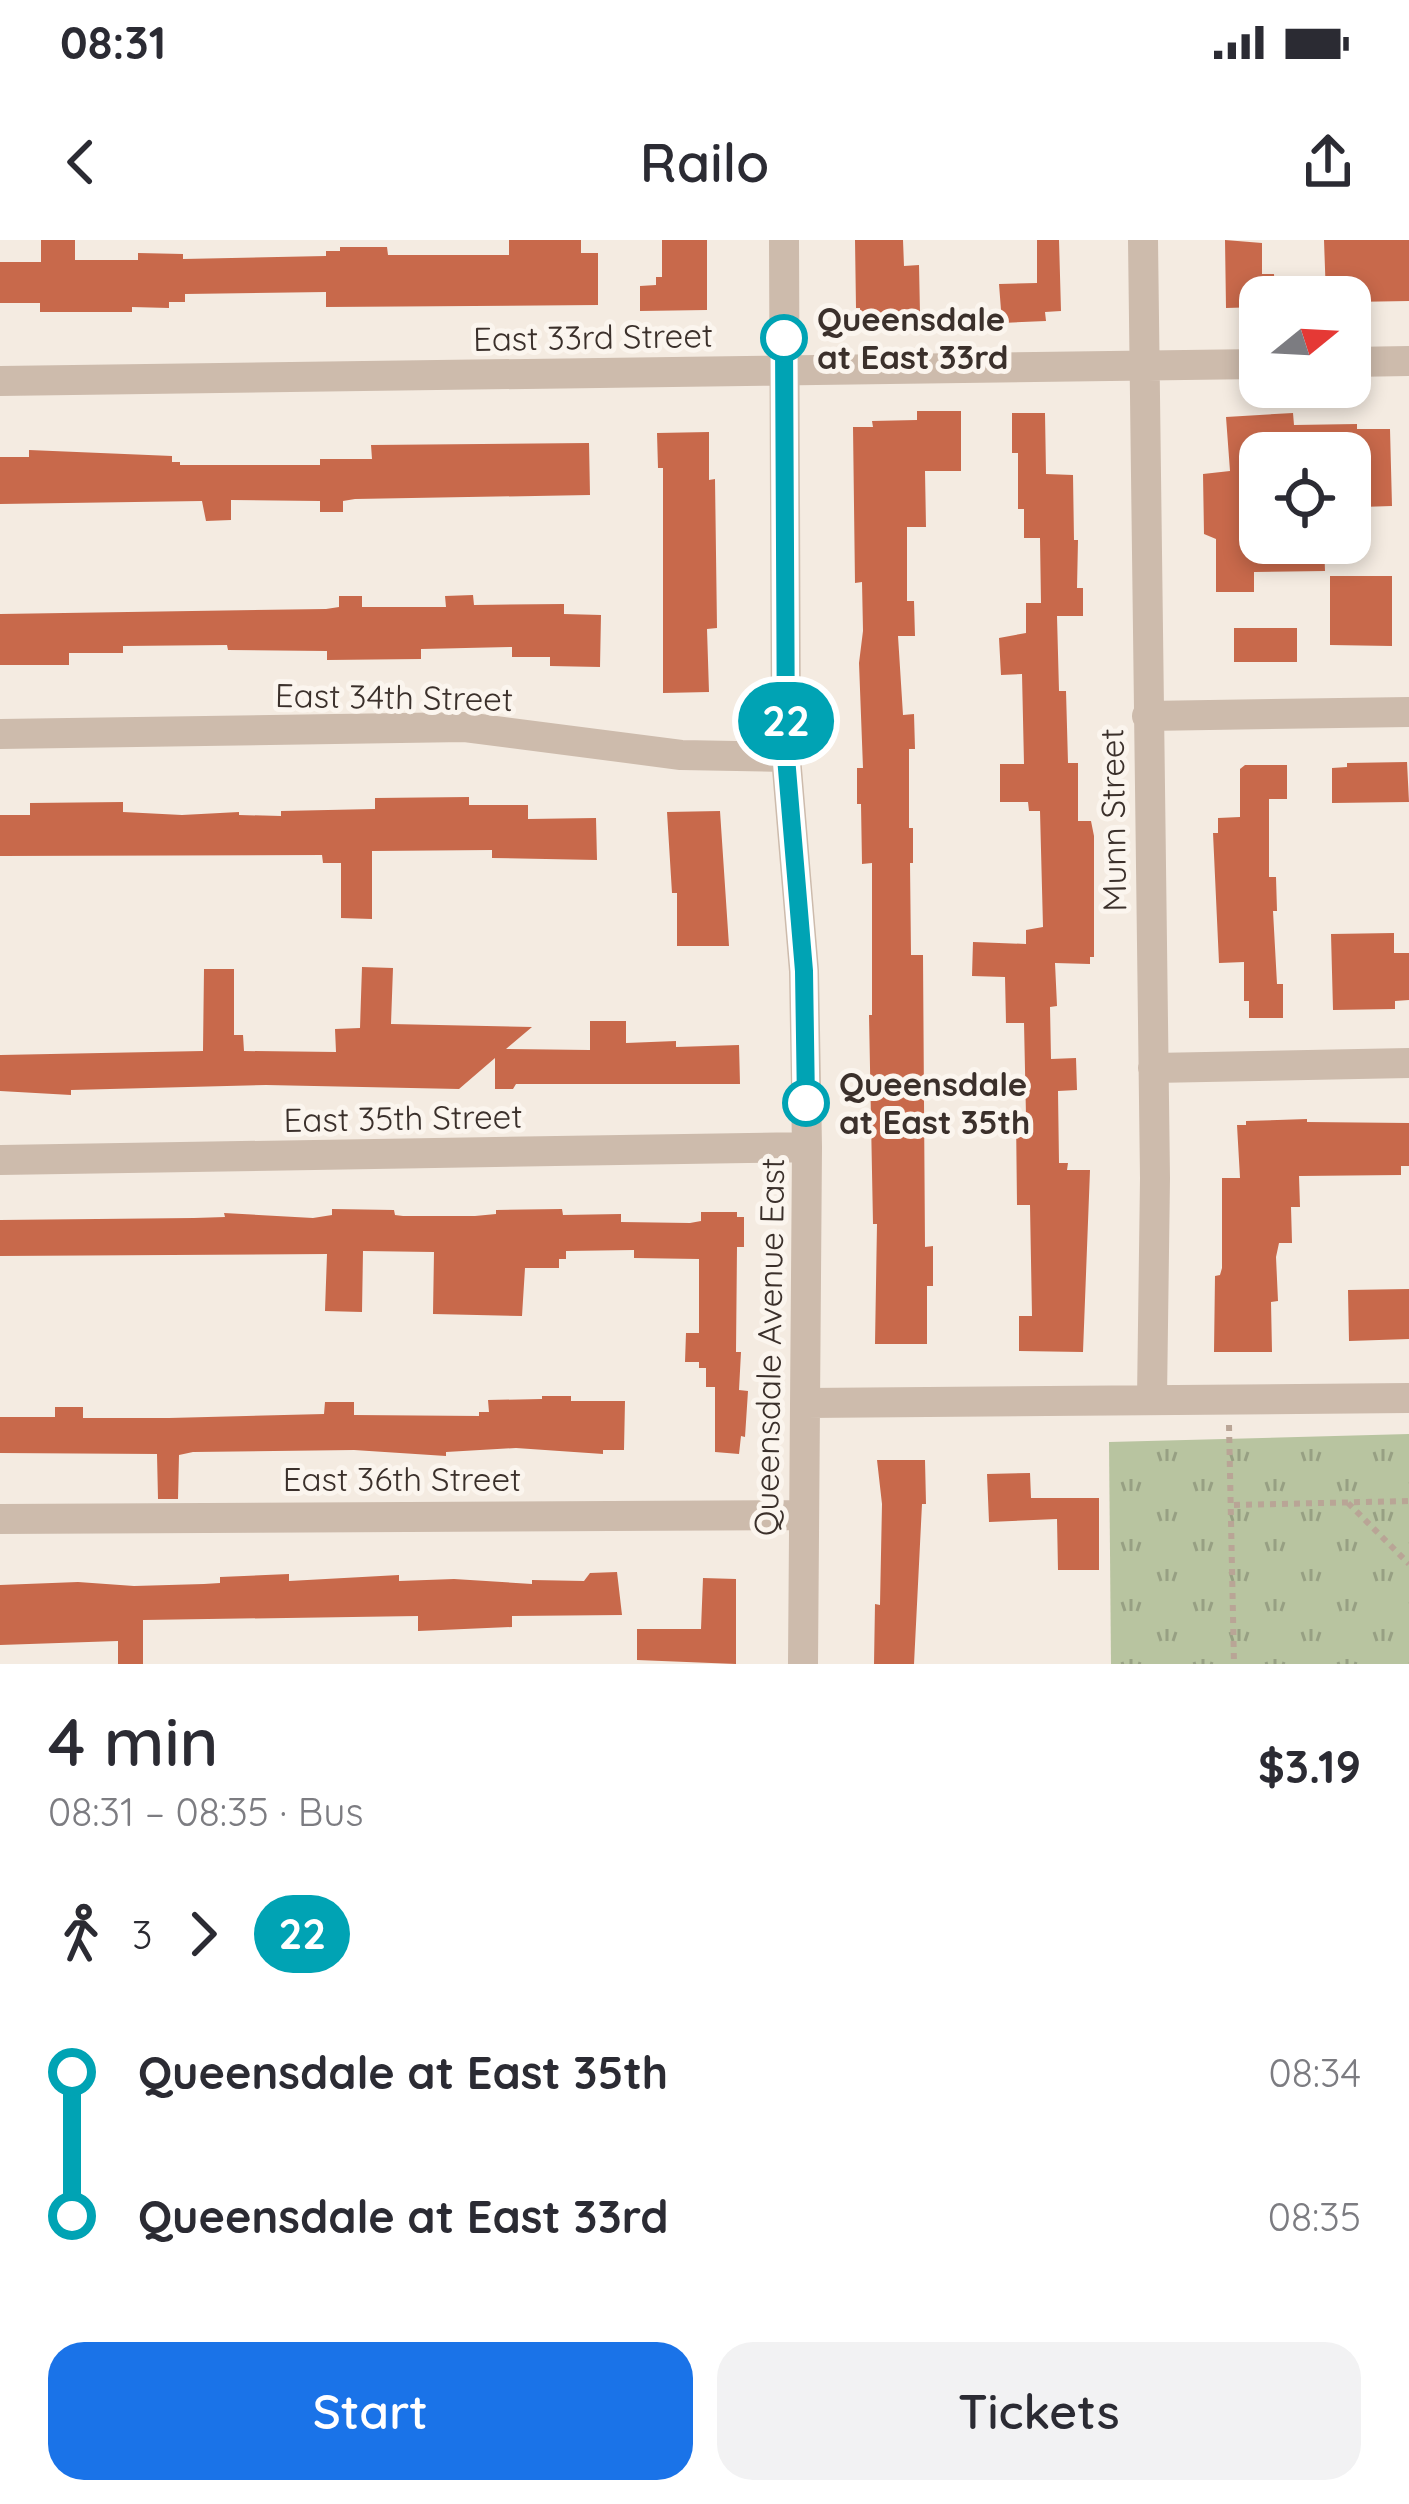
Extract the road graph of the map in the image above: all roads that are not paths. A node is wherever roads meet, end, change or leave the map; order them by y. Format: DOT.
graph roads {
  1 [pos="784,240"];
  2 [pos="1143,240"];
  3 [pos="1409,361"];
  4 [pos="1371,362"];
  5 [pos="1144,364"];
  6 [pos="1239,364"];
  7 [pos="784,369"];
  8 [pos="0,381"];
  9 [pos="1409,712"];
  10 [pos="1147,716"];
  11 [pos="0,734"];
  12 [pos="786,757"];
  13 [pos="1409,1063"];
  14 [pos="1154,1068"];
  15 [pos="807,1147"];
  16 [pos="0,1160"];
  17 [pos="1409,1398"];
  18 [pos="1152,1399"];
  19 [pos="807,1402"];
  20 [pos="804,1515"];
  21 [pos="0,1519"];
  22 [pos="803,1664"];
  1 -- 7 [label="street, Queensdale Avenue East"];
  2 -- 5 [label="street, Munn Street"];
  3 -- 4 [label="street"];
  5 -- 6 [label="street, East 33rd Street"];
  5 -- 7 [label="street, East 33rd Street"];
  5 -- 10 [label="street, Munn Street"];
  7 -- 8 [label="street, East 33rd Street"];
  7 -- 12 [label="street, Queensdale Avenue East"];
  9 -- 10 [label="street"];
  10 -- 14 [label="street, Munn Street"];
  11 -- 12 [label="street, East 34th Street"];
  12 -- 15 [label="street, Queensdale Avenue East"];
  13 -- 14 [label="street"];
  14 -- 18 [label="street, Munn Street"];
  15 -- 16 [label="street, East 35th Street"];
  15 -- 19 [label="street, Queensdale Avenue East"];
  17 -- 18 [label="street"];
  18 -- 19 [label="street"];
  19 -- 20 [label="street, Queensdale Avenue East"];
  20 -- 21 [label="street, East 36th Street"];
  20 -- 22 [label="street, Queensdale Avenue East"];
}
